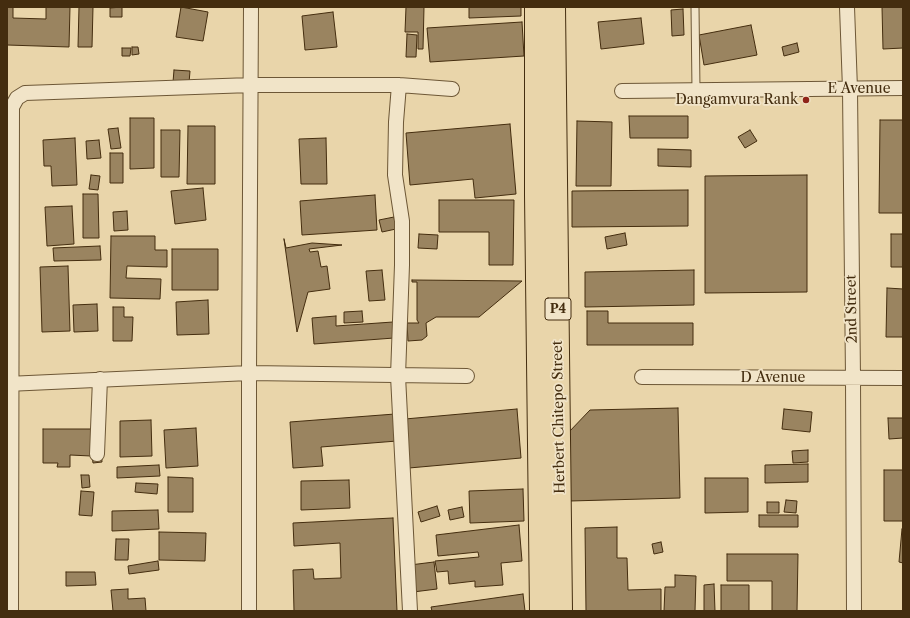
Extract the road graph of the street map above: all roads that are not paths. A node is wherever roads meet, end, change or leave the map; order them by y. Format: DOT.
graph roads {
  1 [pos="251,7"];
  2 [pos="536,7"];
  3 [pos="554,7"];
  4 [pos="695,7"];
  5 [pos="847,7"];
  6 [pos="251,85"];
  7 [pos="399,85"];
  8 [pos="903,88"];
  9 [pos="452,89"];
  10 [pos="850,89"];
  11 [pos="622,90"];
  12 [pos="696,90"];
  13 [pos="249,372"];
  14 [pos="398,376"];
  15 [pos="467,376"];
  16 [pos="642,377"];
  17 [pos="853,378"];
  18 [pos="903,378"];
  19 [pos="100,380"];
  20 [pos="10,384"];
  21 [pos="97,454"];
  22 [pos="11,611"];
  23 [pos="249,611"];
  24 [pos="410,611"];
  25 [pos="541,611"];
  26 [pos="561,611"];
  27 [pos="854,611"];
  1 -- 6 [label="street"];
  2 -- 25 [label="highway, Herbert Chitepo Street / P4"];
  3 -- 26 [label="highway, Herbert Chitepo Street / P4"];
  4 -- 12 [label="lane"];
  5 -- 10 [label="street, 2nd Street"];
  6 -- 7 [label="street"];
  6 -- 13 [label="street"];
  6 -- 20 [label="street"];
  7 -- 9 [label="street"];
  7 -- 14 [label="street"];
  8 -- 10 [label="street, E Avenue"];
  10 -- 12 [label="street, E Avenue"];
  10 -- 17 [label="street, 2nd Street"];
  11 -- 12 [label="street, E Avenue"];
  13 -- 14 [label="street"];
  13 -- 19 [label="street"];
  13 -- 23 [label="street"];
  14 -- 15 [label="street"];
  14 -- 24 [label="street"];
  16 -- 17 [label="street, D Avenue"];
  17 -- 18 [label="street, D Avenue"];
  17 -- 27 [label="street, 2nd Street"];
  19 -- 20 [label="street"];
  19 -- 21 [label="street"];
  20 -- 22 [label="street"];
}
